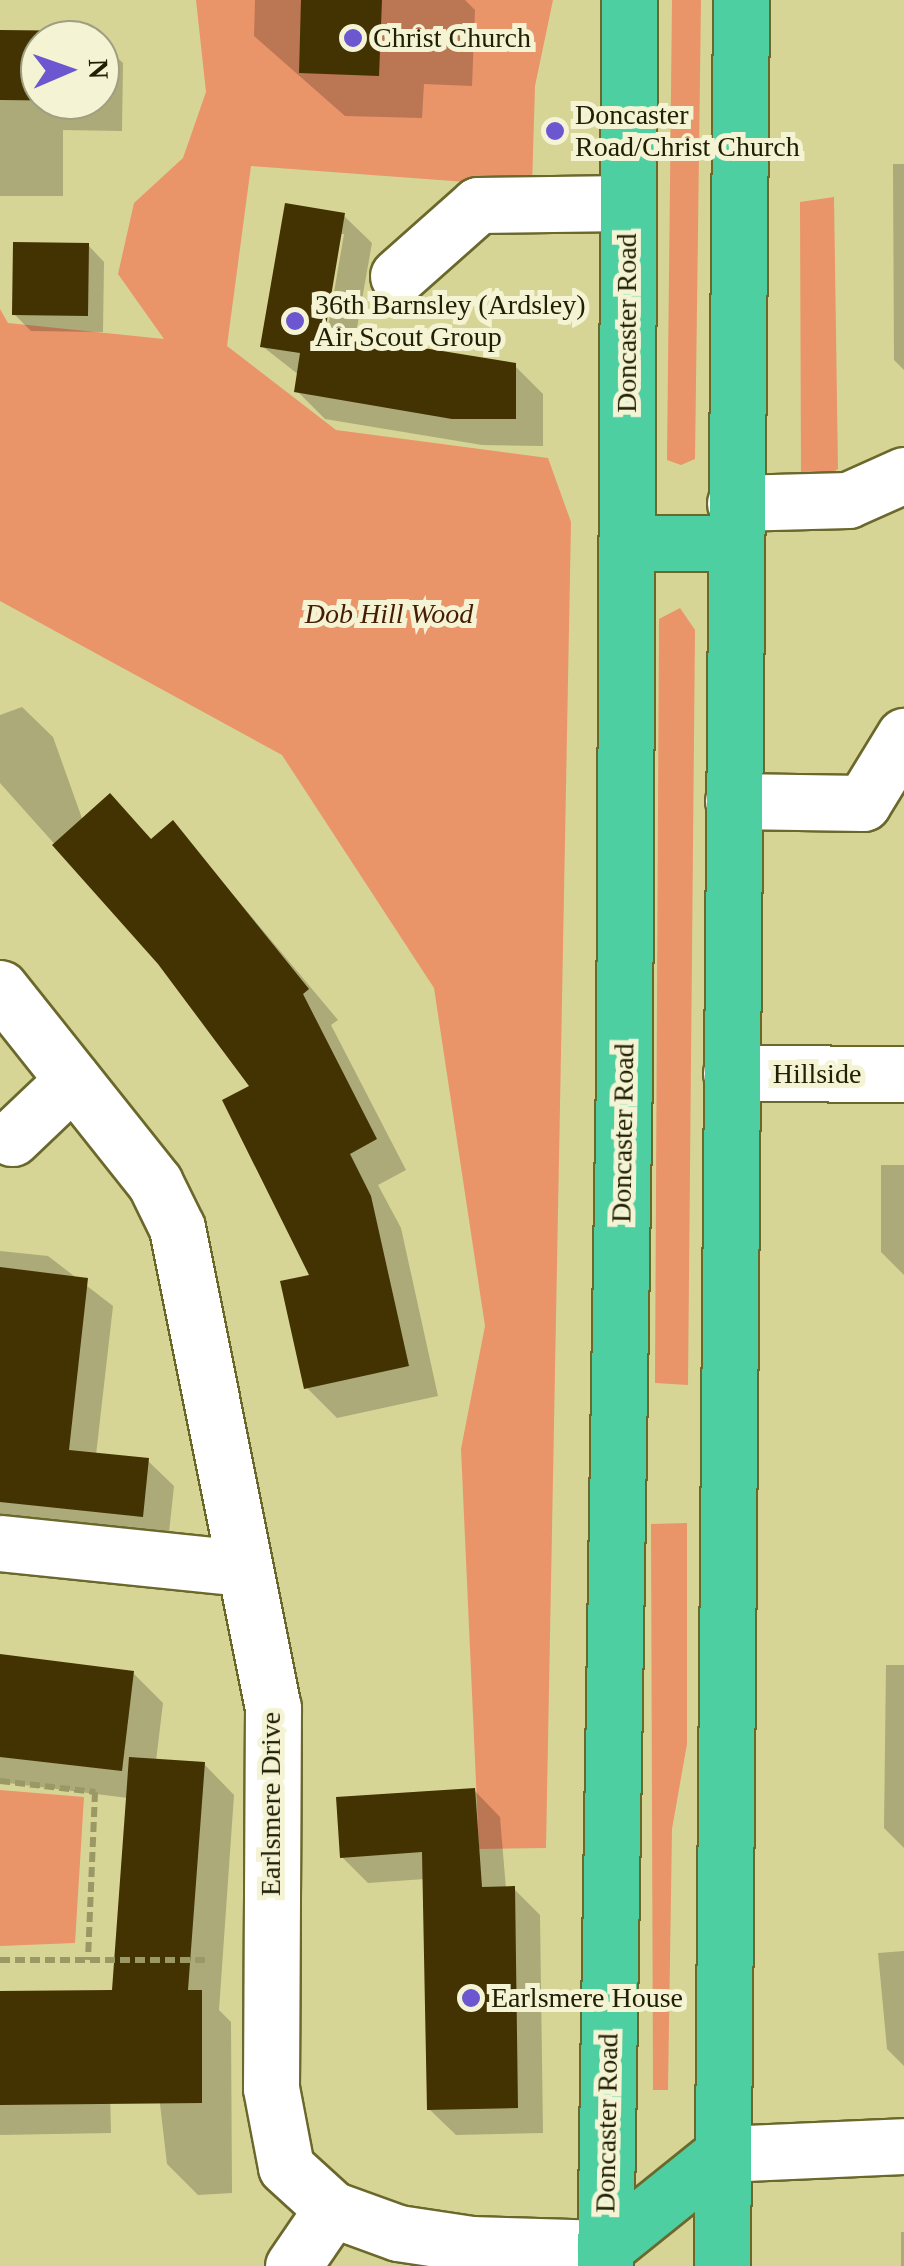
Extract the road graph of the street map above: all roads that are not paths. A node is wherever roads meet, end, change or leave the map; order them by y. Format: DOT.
graph roads {
  1 [pos="629,0"];
  2 [pos="742,0"];
  3 [pos="626,203"];
  4 [pos="398,276"];
  5 [pos="904,475"];
  6 [pos="735,523"];
  7 [pos="627,543"];
  8 [pos="904,736"];
  9 [pos="733,801"];
  10 [pos="0,988"];
  11 [pos="731,1073"];
  12 [pos="904,1074"];
  13 [pos="73,1080"];
  14 [pos="12,1138"];
  15 [pos="0,1543"];
  16 [pos="244,1568"];
  17 [pos="904,2146"];
  18 [pos="722,2154"];
  19 [pos="332,2209"];
  20 [pos="605,2257"];
  21 [pos="293,2266"];
  22 [pos="722,2266"];
  1 -- 3 [label="highway, Doncaster Road"];
  2 -- 6 [label="highway"];
  3 -- 4 [label="street"];
  3 -- 7 [label="highway, Doncaster Road"];
  5 -- 6 [label="street"];
  6 -- 7 [label="highway"];
  6 -- 9 [label="highway"];
  7 -- 20 [label="highway, Doncaster Road"];
  8 -- 9 [label="street"];
  9 -- 11 [label="highway"];
  10 -- 13 [label="street, Earlsmere Drive"];
  11 -- 12 [label="street, Hillside"];
  11 -- 18 [label="highway"];
  13 -- 14 [label="street"];
  13 -- 16 [label="street, Earlsmere Drive"];
  15 -- 16 [label="street"];
  16 -- 19 [label="street, Earlsmere Drive"];
  17 -- 18 [label="street"];
  18 -- 20 [label="highway"];
  18 -- 22 [label="highway"];
  19 -- 20 [label="street, Earlsmere Drive"];
  19 -- 21 [label="street"];
}
